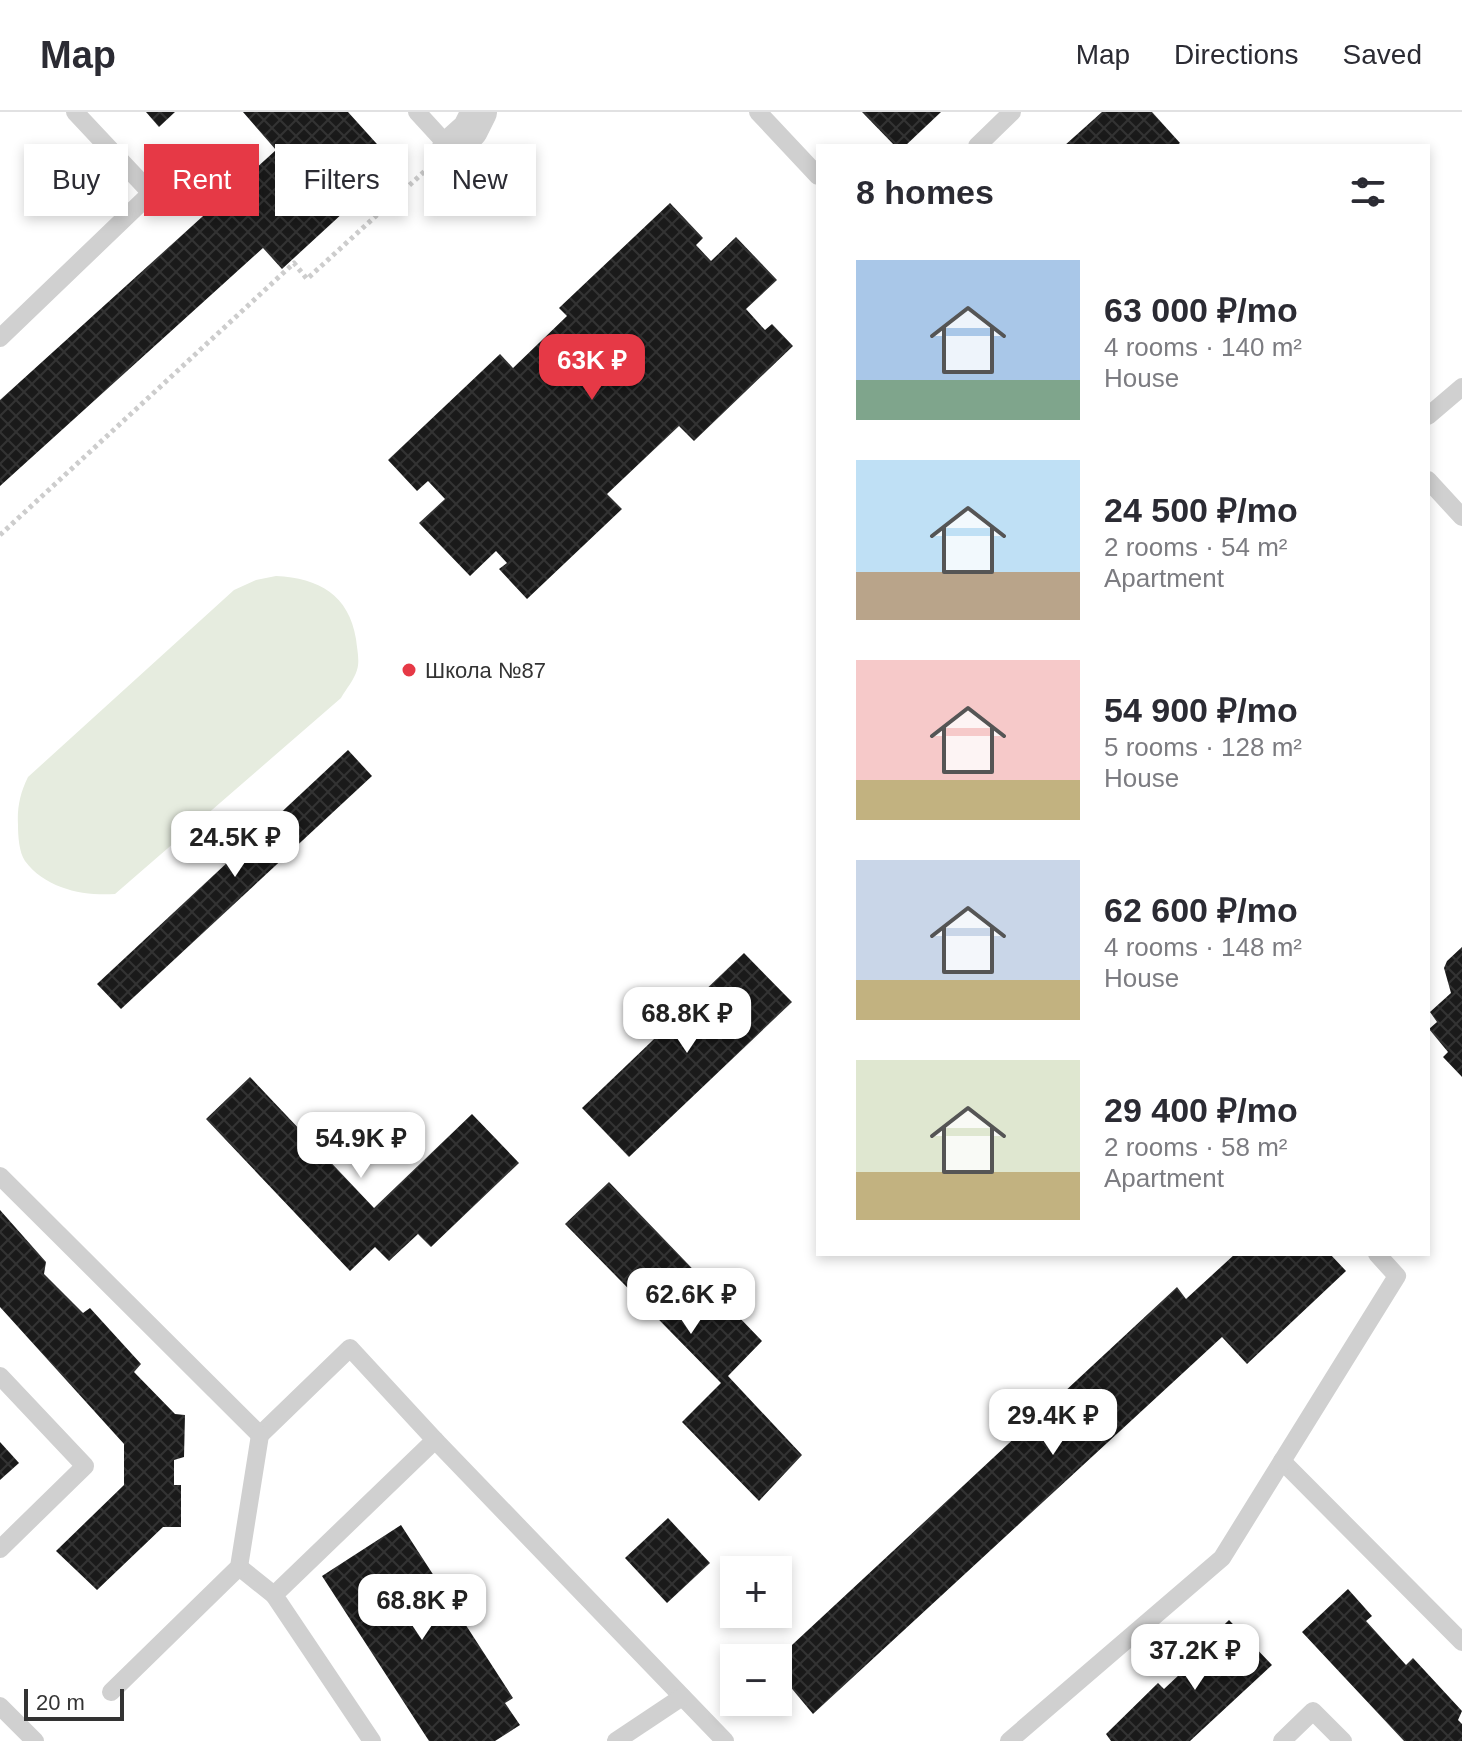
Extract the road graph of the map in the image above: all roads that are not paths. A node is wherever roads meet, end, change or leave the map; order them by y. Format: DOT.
graph roads {
  1 [pos="75,112"];
  2 [pos="417,112"];
  3 [pos="479,112"];
  4 [pos="758,112"];
  5 [pos="1012,112"];
  6 [pos="446,144"];
  7 [pos="454,144"];
  8 [pos="979,144"];
  9 [pos="816,174"];
  10 [pos="0,338"];
  11 [pos="1462,387"];
  12 [pos="1430,414"];
  13 [pos="1430,482"];
  14 [pos="1462,517"];
  15 [pos="0,1176"];
  16 [pos="1379,1256"];
  17 [pos="0,1376"];
  18 [pos="260,1435"];
  19 [pos="435,1440"];
  20 [pos="1282,1461"];
  21 [pos="0,1549"];
  22 [pos="239,1567"];
  23 [pos="274,1595"];
  24 [pos="1462,1642"];
  25 [pos="111,1692"];
  26 [pos="682,1697"];
  27 [pos="0,1706"];
  28 [pos="35,1741"];
  29 [pos="372,1741"];
  30 [pos="616,1741"];
  31 [pos="725,1741"];
  32 [pos="1009,1741"];
  33 [pos="1282,1741"];
  34 [pos="1343,1741"];
  1 -- 10 [label="lane"];
  2 -- 6 [label="lane"];
  3 -- 7 [label="street"];
  4 -- 9 [label="lane"];
  5 -- 8 [label="lane"];
  11 -- 12 [label="lane"];
  13 -- 14 [label="lane"];
  15 -- 18 [label="lane"];
  16 -- 20 [label="lane"];
  17 -- 21 [label="lane"];
  18 -- 19 [label="lane"];
  18 -- 22 [label="lane"];
  19 -- 23 [label="lane"];
  19 -- 26 [label="lane"];
  20 -- 24 [label="lane"];
  20 -- 32 [label="lane"];
  22 -- 23 [label="lane"];
  22 -- 25 [label="lane"];
  23 -- 29 [label="lane"];
  26 -- 30 [label="lane"];
  26 -- 31 [label="lane"];
  27 -- 28 [label="lane"];
  33 -- 34 [label="lane"];
}
